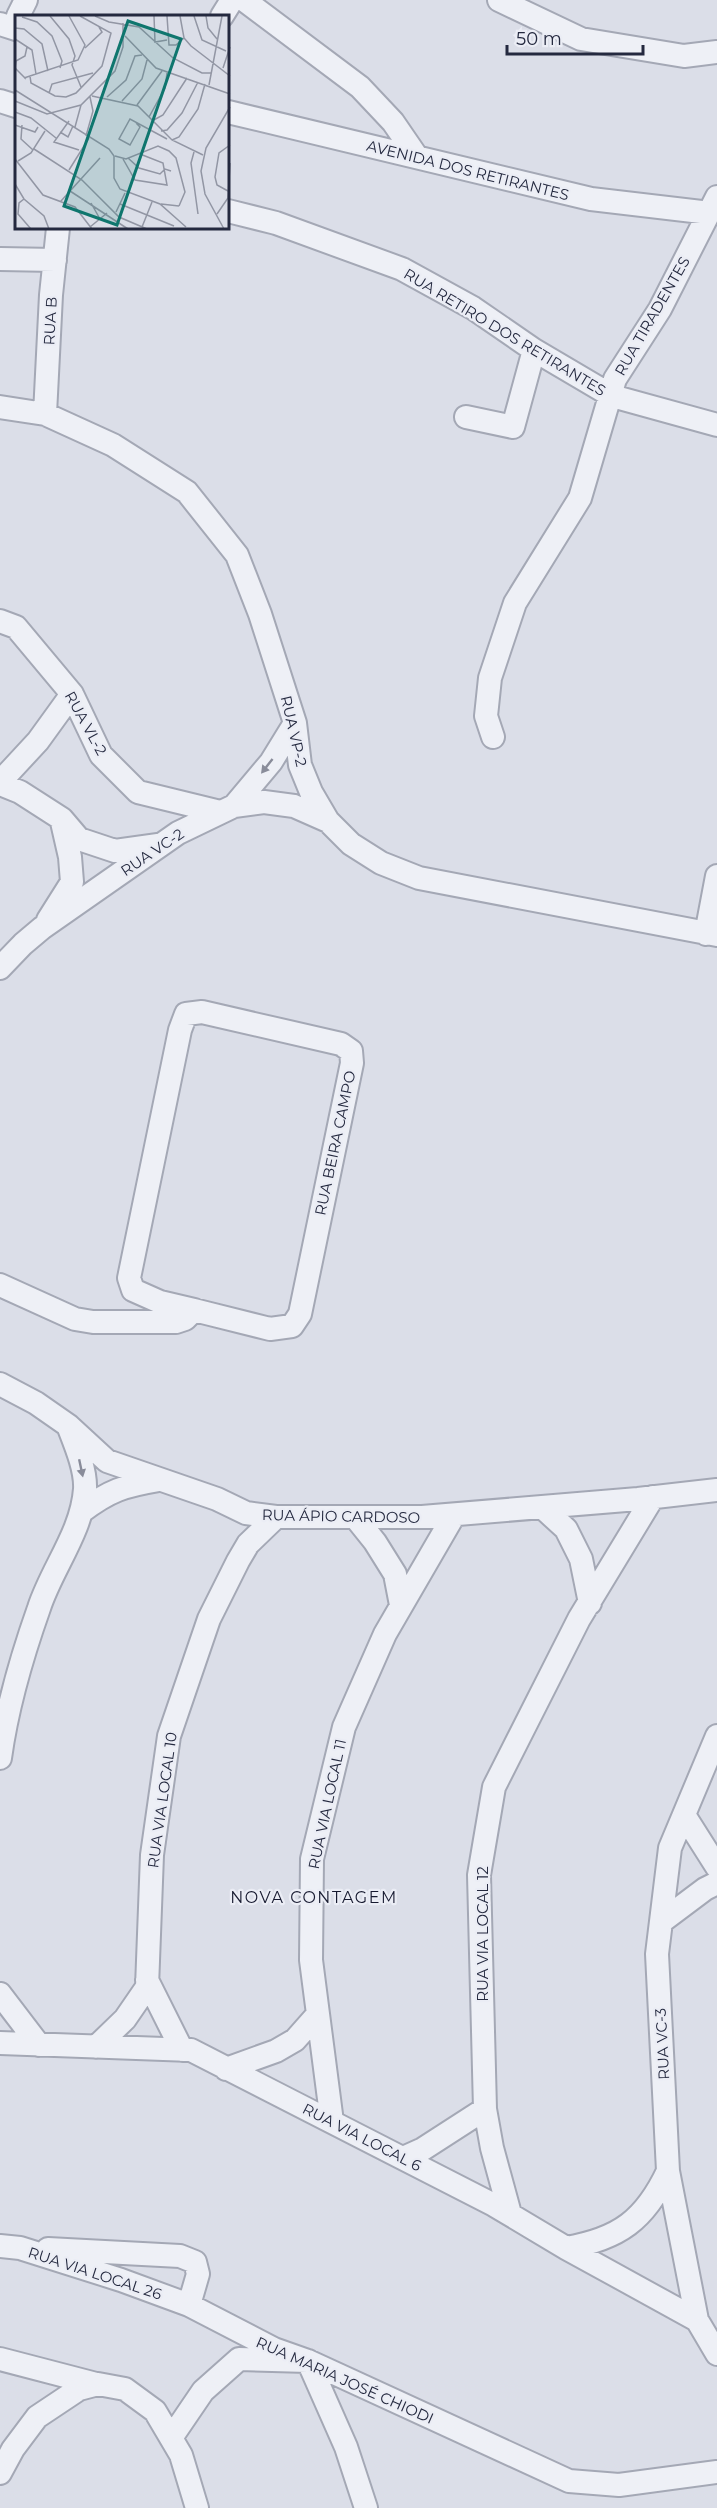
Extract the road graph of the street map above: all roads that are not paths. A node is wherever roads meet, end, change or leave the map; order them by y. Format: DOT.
graph roads {
  1 [pos="26,0"];
  2 [pos="232,0"];
  3 [pos="244,0"];
  4 [pos="499,0"];
  5 [pos="18,15"];
  6 [pos="223,15"];
  7 [pos="717,52"];
  8 [pos="0,101"];
  9 [pos="15,106"];
  10 [pos="230,112"];
  11 [pos="417,157"];
  12 [pos="713,205"];
  13 [pos="230,211"];
  14 [pos="58,230"];
  15 [pos="0,259"];
  16 [pos="55,260"];
  17 [pos="534,350"];
  18 [pos="612,396"];
  19 [pos="0,406"];
  20 [pos="45,414"];
  21 [pos="466,417"];
  22 [pos="717,425"];
  23 [pos="0,621"];
  24 [pos="72,694"];
  25 [pos="295,723"];
  26 [pos="493,736"];
  27 [pos="0,783"];
  28 [pos="227,809"];
  29 [pos="62,819"];
  30 [pos="328,821"];
  31 [pos="162,844"];
  32 [pos="717,876"];
  33 [pos="42,928"];
  34 [pos="712,935"];
  35 [pos="23,944"];
  36 [pos="0,945"];
  37 [pos="0,968"];
  38 [pos="0,1285"];
  39 [pos="194,1310"];
  40 [pos="0,1384"];
  41 [pos="27,1398"];
  42 [pos="0,1400"];
  43 [pos="69,1426"];
  44 [pos="160,1479"];
  45 [pos="717,1490"];
  46 [pos="653,1497"];
  47 [pos="217,1499"];
  48 [pos="542,1507"];
  49 [pos="81,1512"];
  50 [pos="454,1515"];
  51 [pos="276,1517"];
  52 [pos="355,1517"];
  53 [pos="238,1561"];
  54 [pos="590,1603"];
  55 [pos="401,1605"];
  56 [pos="717,1736"];
  57 [pos="0,1758"];
  58 [pos="684,1815"];
  59 [pos="717,1867"];
  60 [pos="717,1883"];
  61 [pos="661,1923"];
  62 [pos="147,1980"];
  63 [pos="0,1994"];
  64 [pos="318,2014"];
  65 [pos="0,2043"];
  66 [pos="39,2045"];
  67 [pos="96,2047"];
  68 [pos="182,2050"];
  69 [pos="226,2069"];
  70 [pos="485,2109"];
  71 [pos="332,2122"];
  72 [pos="403,2158"];
  73 [pos="668,2171"];
  74 [pos="510,2214"];
  75 [pos="10,2247"];
  76 [pos="566,2248"];
  77 [pos="189,2305"];
  78 [pos="697,2320"];
  79 [pos="717,2354"];
  80 [pos="0,2359"];
  81 [pos="308,2361"];
  82 [pos="98,2384"];
  83 [pos="171,2438"];
  84 [pos="717,2472"];
  85 [pos="0,2473"];
  86 [pos="197,2508"];
  87 [pos="366,2508"];
  1 -- 5 [label="street"];
  2 -- 6 [label="street"];
  3 -- 11 [label="street"];
  4 -- 7 [label="street"];
  8 -- 9 [label="street"];
  10 -- 11 [label="street, AVENIDA DOS RETIRANTES"];
  11 -- 12 [label="street, AVENIDA DOS RETIRANTES"];
  12 -- 18 [label="street, RUA TIRADENTES"];
  13 -- 17 [label="street, RUA RETIRO DOS RETIRANTES"];
  14 -- 16 [label="street, RUA B"];
  15 -- 16 [label="street"];
  16 -- 20 [label="street, RUA B"];
  17 -- 18 [label="street, RUA RETIRO DOS RETIRANTES"];
  17 -- 21 [label="street"];
  18 -- 22 [label="street, RUA RETIRO DOS RETIRANTES"];
  18 -- 26 [label="street, RUA TIRADENTES"];
  19 -- 20 [label="street, RUA VP-2"];
  20 -- 25 [label="street, RUA VP-2"];
  23 -- 24 [label="street, RUA VL-2"];
  24 -- 27 [label="street"];
  24 -- 28 [label="street, RUA VL-2"];
  25 -- 28 [label="street, one-way"];
  25 -- 30 [label="street, RUA VP-2"];
  27 -- 29 [label="street"];
  28 -- 30 [label="street, RUA VC-2"];
  28 -- 31 [label="street, RUA VC-2"];
  29 -- 31 [label="street"];
  29 -- 33 [label="street"];
  30 -- 34 [label="street, RUA VP-2"];
  31 -- 33 [label="street, RUA VC-2"];
  32 -- 34 [label="street"];
  33 -- 35 [label="street, RUA VC-2"];
  35 -- 36 [label="street"];
  35 -- 37 [label="street, RUA VC-2"];
  38 -- 39 [label="street"];
  39 -- 39 [label="street, RUA BEIRA CAMPO"];
  40 -- 41 [label="street, RUA ÁPIO CARDOSO"];
  41 -- 42 [label="street"];
  41 -- 43 [label="street, RUA ÁPIO CARDOSO"];
  43 -- 44 [label="street, RUA ÁPIO CARDOSO"];
  43 -- 49 [label="street, one-way"];
  44 -- 47 [label="street, RUA ÁPIO CARDOSO"];
  44 -- 49 [label="street"];
  45 -- 46 [label="street, RUA ÁPIO CARDOSO"];
  46 -- 48 [label="street, RUA ÁPIO CARDOSO"];
  46 -- 54 [label="street, RUA VIA LOCAL 12"];
  47 -- 51 [label="street, RUA ÁPIO CARDOSO"];
  47 -- 53 [label="street, RUA VIA LOCAL 10"];
  48 -- 50 [label="street, RUA ÁPIO CARDOSO"];
  48 -- 54 [label="street"];
  49 -- 57 [label="street"];
  50 -- 52 [label="street, RUA ÁPIO CARDOSO"];
  50 -- 55 [label="street, RUA VIA LOCAL 11"];
  51 -- 52 [label="street, RUA ÁPIO CARDOSO"];
  51 -- 53 [label="street, RUA VIA LOCAL 10"];
  52 -- 55 [label="street"];
  53 -- 62 [label="street, RUA VIA LOCAL 10"];
  54 -- 70 [label="street, RUA VIA LOCAL 12"];
  55 -- 64 [label="street, RUA VIA LOCAL 11"];
  56 -- 58 [label="street, RUA VC-3"];
  58 -- 59 [label="street"];
  58 -- 61 [label="street, RUA VC-3"];
  60 -- 61 [label="street"];
  61 -- 73 [label="street, RUA VC-3"];
  62 -- 67 [label="street, RUA VIA LOCAL 10"];
  62 -- 68 [label="street, RUA VIA LOCAL 10"];
  63 -- 66 [label="street"];
  64 -- 69 [label="street"];
  64 -- 71 [label="street, RUA VIA LOCAL 11"];
  65 -- 66 [label="street, RUA VIA LOCAL 6"];
  66 -- 67 [label="street, RUA VIA LOCAL 6"];
  67 -- 68 [label="street, RUA VIA LOCAL 6"];
  68 -- 69 [label="street, RUA VIA LOCAL 6"];
  69 -- 71 [label="street, RUA VIA LOCAL 6"];
  70 -- 72 [label="street"];
  70 -- 74 [label="street, RUA VIA LOCAL 12"];
  71 -- 72 [label="street, RUA VIA LOCAL 6"];
  72 -- 74 [label="street, RUA VIA LOCAL 6"];
  73 -- 76 [label="street"];
  73 -- 78 [label="street, RUA VC-3"];
  74 -- 76 [label="street, RUA VIA LOCAL 6"];
  75 -- 77 [label="street, RUA VIA LOCAL 26"];
  75 -- 77 [label="street"];
  76 -- 78 [label="street, RUA VIA LOCAL 6"];
  77 -- 81 [label="street, RUA MARIA JOSÉ CHIODI"];
  78 -- 79 [label="street, RUA VC-3"];
  80 -- 82 [label="street"];
  81 -- 83 [label="street"];
  81 -- 84 [label="street, RUA MARIA JOSÉ CHIODI"];
  81 -- 87 [label="street"];
  82 -- 83 [label="street"];
  82 -- 85 [label="street"];
  83 -- 86 [label="street"];
}
